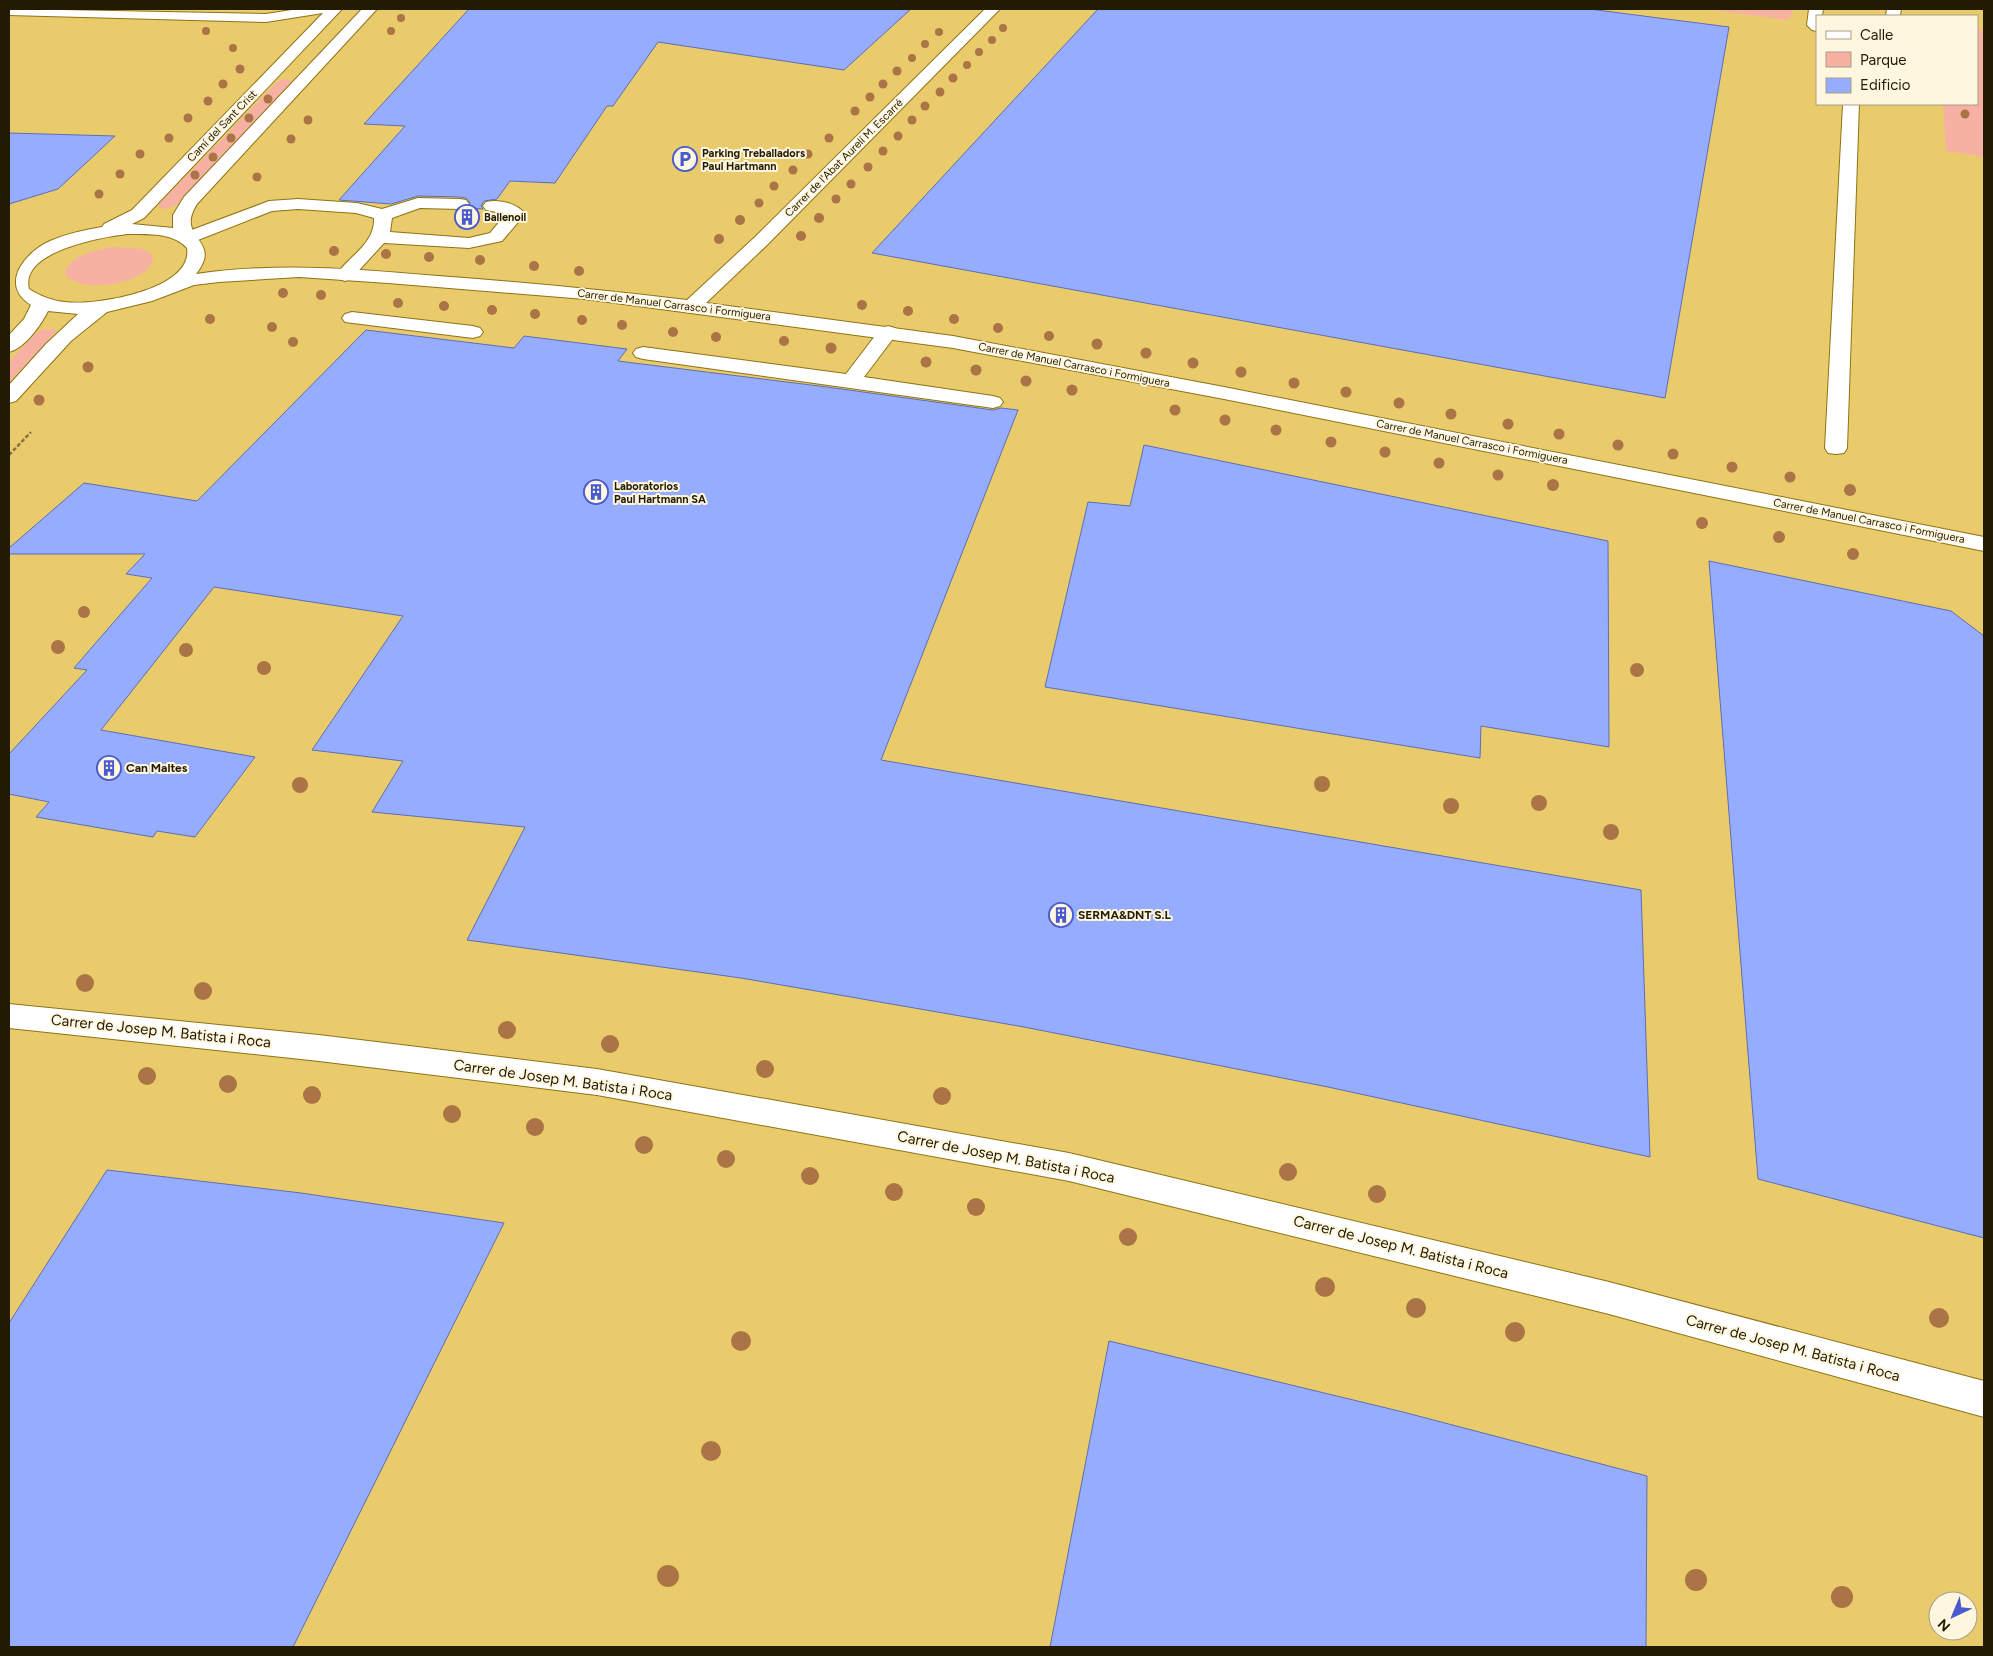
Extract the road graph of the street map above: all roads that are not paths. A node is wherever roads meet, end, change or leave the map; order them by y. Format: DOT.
graph roads {
  1 [pos="323,9"];
  2 [pos="335,9"];
  3 [pos="370,9"];
  4 [pos="993,9"];
  5 [pos="1816,9"];
  6 [pos="9,11"];
  7 [pos="266,18"];
  8 [pos="1816,27"];
  9 [pos="312,34"];
  10 [pos="1851,105"];
  11 [pos="460,204"];
  12 [pos="492,206"];
  13 [pos="382,215"];
  14 [pos="101,232"];
  15 [pos="380,237"];
  16 [pos="187,238"];
  17 [pos="345,275"];
  18 [pos="16,288"];
  19 [pos="156,292"];
  20 [pos="41,304"];
  21 [pos="103,306"];
  22 [pos="692,306"];
  23 [pos="352,318"];
  24 [pos="473,332"];
  25 [pos="888,332"];
  26 [pos="9,346"];
  27 [pos="644,353"];
  28 [pos="851,381"];
  29 [pos="9,397"];
  30 [pos="993,402"];
  31 [pos="1836,448"];
  32 [pos="1984,544"];
  33 [pos="9,1016"];
  34 [pos="1984,1400"];
  1 -- 7 [label="street"];
  2 -- 9 [label="street, Camí del Sant Crist"];
  3 -- 16 [label="street"];
  4 -- 22 [label="street, Carrer de l'Abat Aurelí M. Escarré"];
  5 -- 8 [label="street"];
  6 -- 7 [label="street"];
  7 -- 9 [label="street"];
  9 -- 14 [label="street, Camí del Sant Crist"];
  10 -- 31 [label="street"];
  11 -- 13 [label="street"];
  12 -- 15 [label="street"];
  13 -- 15 [label="street"];
  13 -- 16 [label="street"];
  14 -- 16 [label="street"];
  14 -- 18 [label="street"];
  15 -- 17 [label="street"];
  16 -- 19 [label="street"];
  17 -- 19 [label="street, Carrer de Manuel Carrasco i Formiguera"];
  17 -- 22 [label="street, Carrer de Manuel Carrasco i Formiguera"];
  18 -- 20 [label="street"];
  19 -- 21 [label="street"];
  20 -- 21 [label="street"];
  20 -- 26 [label="street"];
  21 -- 29 [label="street"];
  22 -- 25 [label="street, Carrer de Manuel Carrasco i Formiguera"];
  23 -- 24 [label="street"];
  25 -- 28 [label="street"];
  25 -- 32 [label="street, Carrer de Manuel Carrasco i Formiguera"];
  27 -- 28 [label="street"];
  28 -- 30 [label="street"];
  33 -- 34 [label="street, Carrer de Josep M. Batista i Roca"];
}
